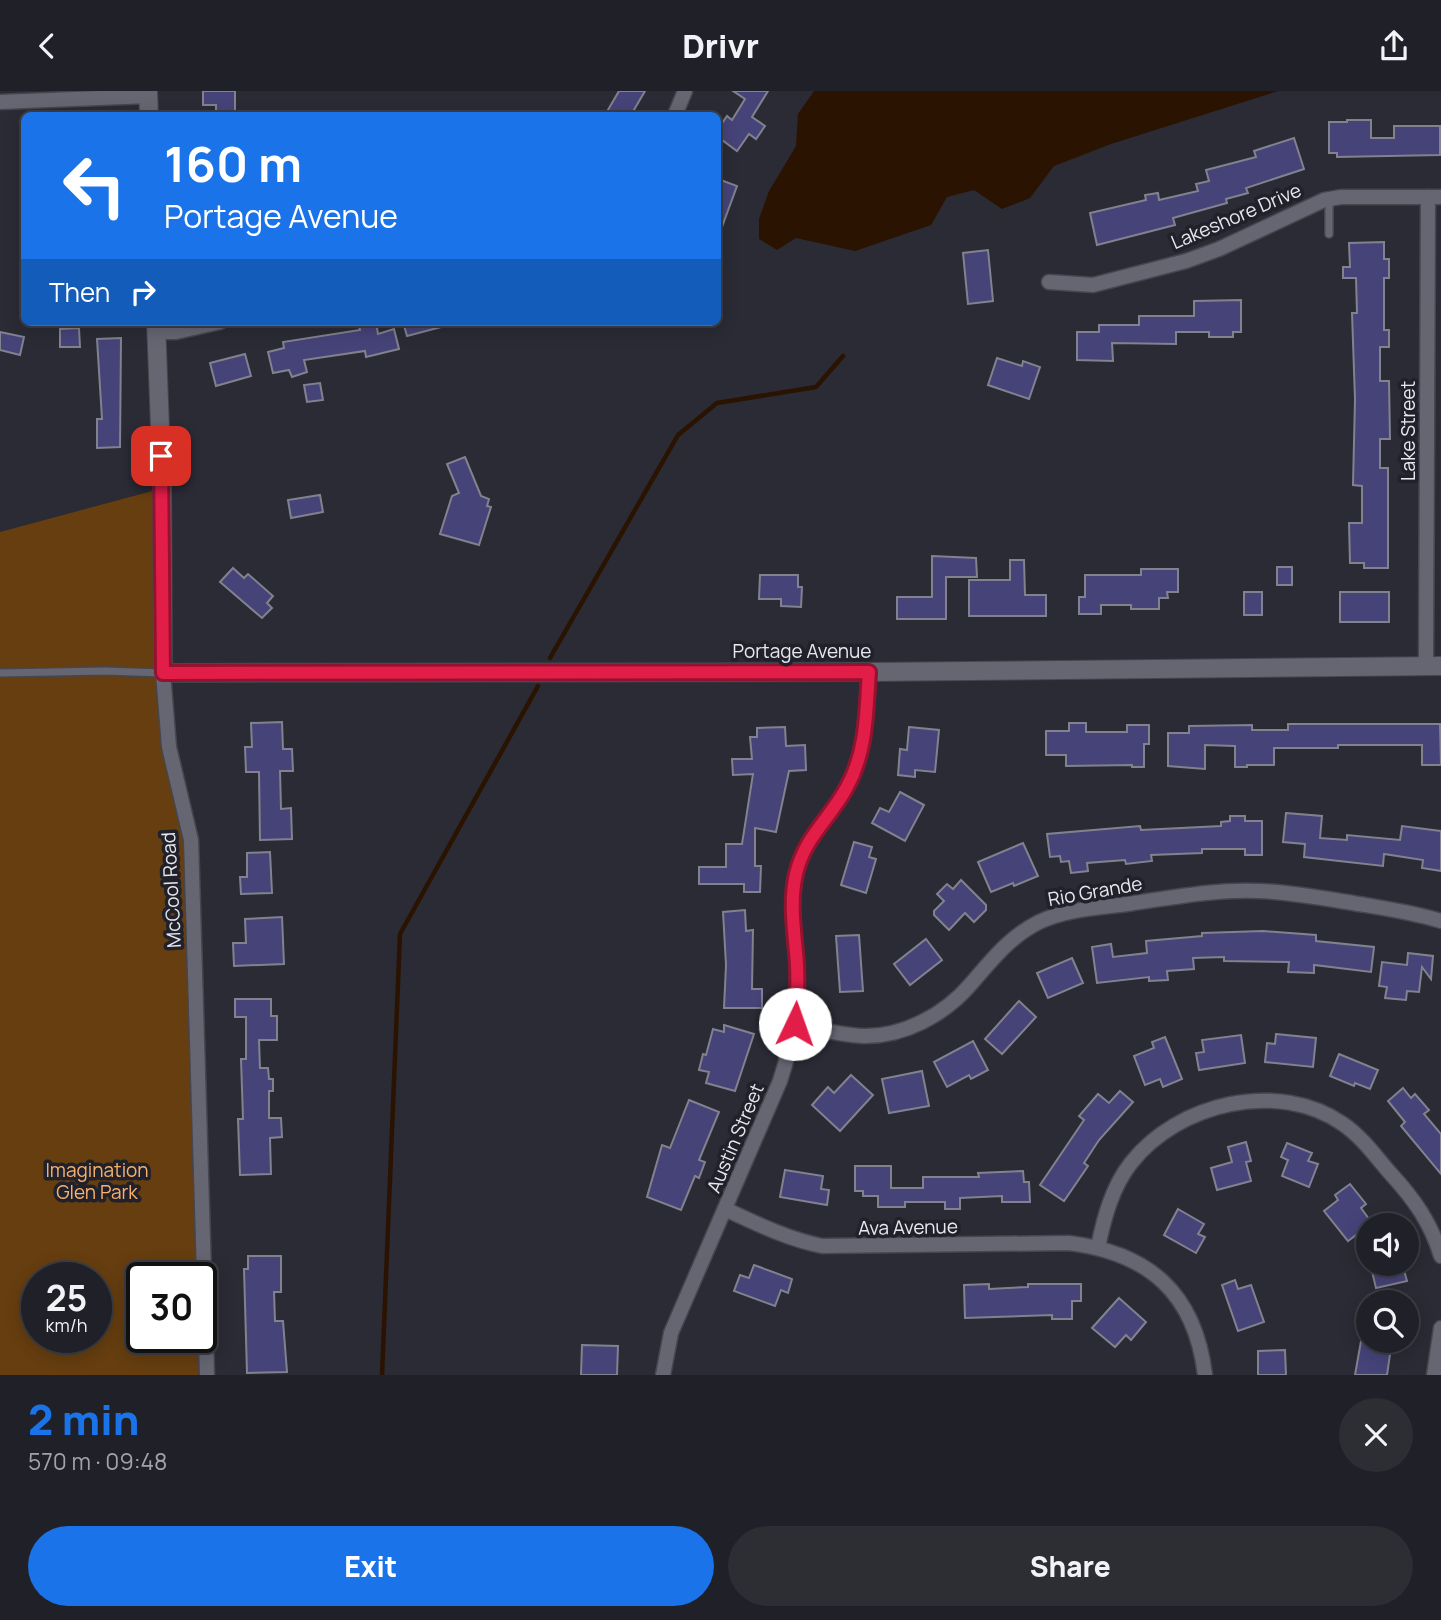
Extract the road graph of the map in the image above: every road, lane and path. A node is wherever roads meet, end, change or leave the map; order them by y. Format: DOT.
graph roads {
  1 [pos="685,91"];
  2 [pos="148,93"];
  3 [pos="0,102"];
  4 [pos="149,112"];
  5 [pos="675,112"];
  6 [pos="1435,197"];
  7 [pos="1329,199"];
  8 [pos="1329,234"];
  9 [pos="1049,282"];
  10 [pos="202,326"];
  11 [pos="156,327"];
  12 [pos="1433,666"];
  13 [pos="869,672"];
  14 [pos="0,673"];
  15 [pos="163,673"];
  16 [pos="1441,921"];
  17 [pos="795,1024"];
  18 [pos="725,1209"];
  19 [pos="1098,1247"];
  20 [pos="1441,1255"];
  21 [pos="1441,1328"];
  22 [pos="207,1375"];
  23 [pos="663,1375"];
  24 [pos="1205,1375"];
  25 [pos="1434,1375"];
  1 -- 5 [label="street"];
  2 -- 3 [label="street"];
  2 -- 4 [label="street"];
  6 -- 7 [label="street, Lakeshore Drive"];
  6 -- 12 [label="street, Lake Street"];
  7 -- 8 [label="lane"];
  7 -- 9 [label="street, Lakeshore Drive"];
  10 -- 11 [label="street"];
  11 -- 15 [label="street, McCool Road"];
  12 -- 13 [label="street, Portage Avenue"];
  13 -- 15 [label="street, Portage Avenue"];
  13 -- 17 [label="street, Austin Street"];
  14 -- 15 [label="lane"];
  15 -- 22 [label="street, McCool Road"];
  16 -- 17 [label="street, Rio Grande"];
  17 -- 18 [label="street, Austin Street"];
  18 -- 19 [label="street, Ava Avenue"];
  18 -- 23 [label="street, Austin Street"];
  19 -- 20 [label="street"];
  19 -- 24 [label="street, Ava Avenue"];
  21 -- 25 [label="street"];
}
